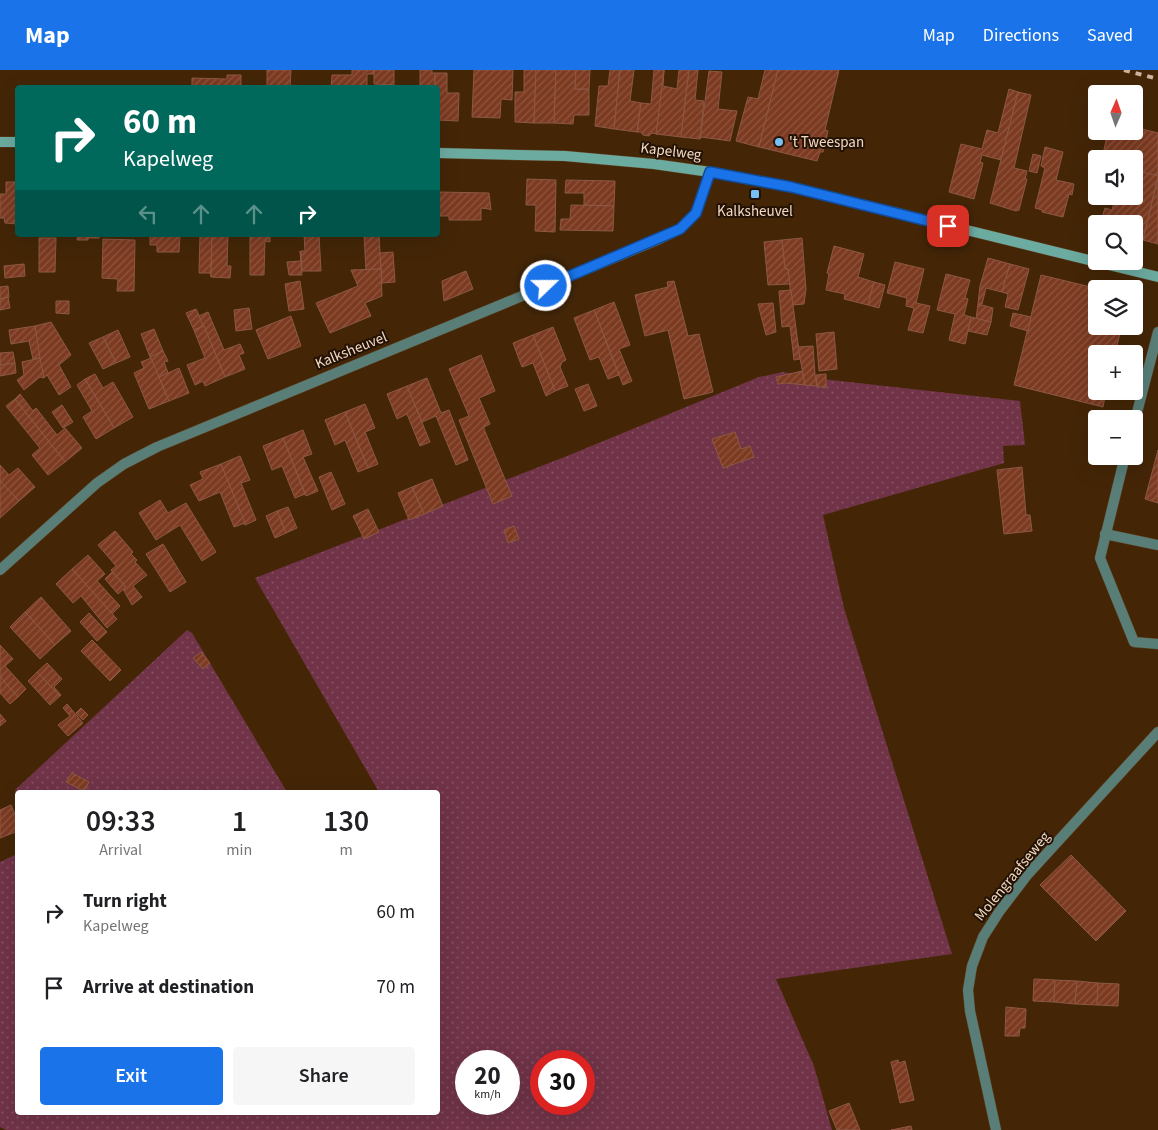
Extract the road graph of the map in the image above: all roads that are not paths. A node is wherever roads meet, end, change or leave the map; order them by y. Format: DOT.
graph roads {
  1 [pos="0,142"];
  2 [pos="15,142"];
  3 [pos="440,153"];
  4 [pos="710,172"];
  5 [pos="1158,277"];
  6 [pos="1158,332"];
  7 [pos="1138,410"];
  8 [pos="1123,465"];
  9 [pos="1104,534"];
  10 [pos="1158,545"];
  11 [pos="0,570"];
  12 [pos="1158,644"];
  13 [pos="1158,732"];
  14 [pos="996,1130"];
  1 -- 2 [label="main road"];
  3 -- 4 [label="main road, Kapelweg"];
  4 -- 5 [label="main road, Kapelweg"];
  4 -- 11 [label="street, Kalksheuvel"];
  6 -- 7 [label="street"];
  8 -- 9 [label="street"];
  9 -- 10 [label="street"];
  9 -- 12 [label="street"];
  13 -- 14 [label="street, Molengraafseweg"];
}
